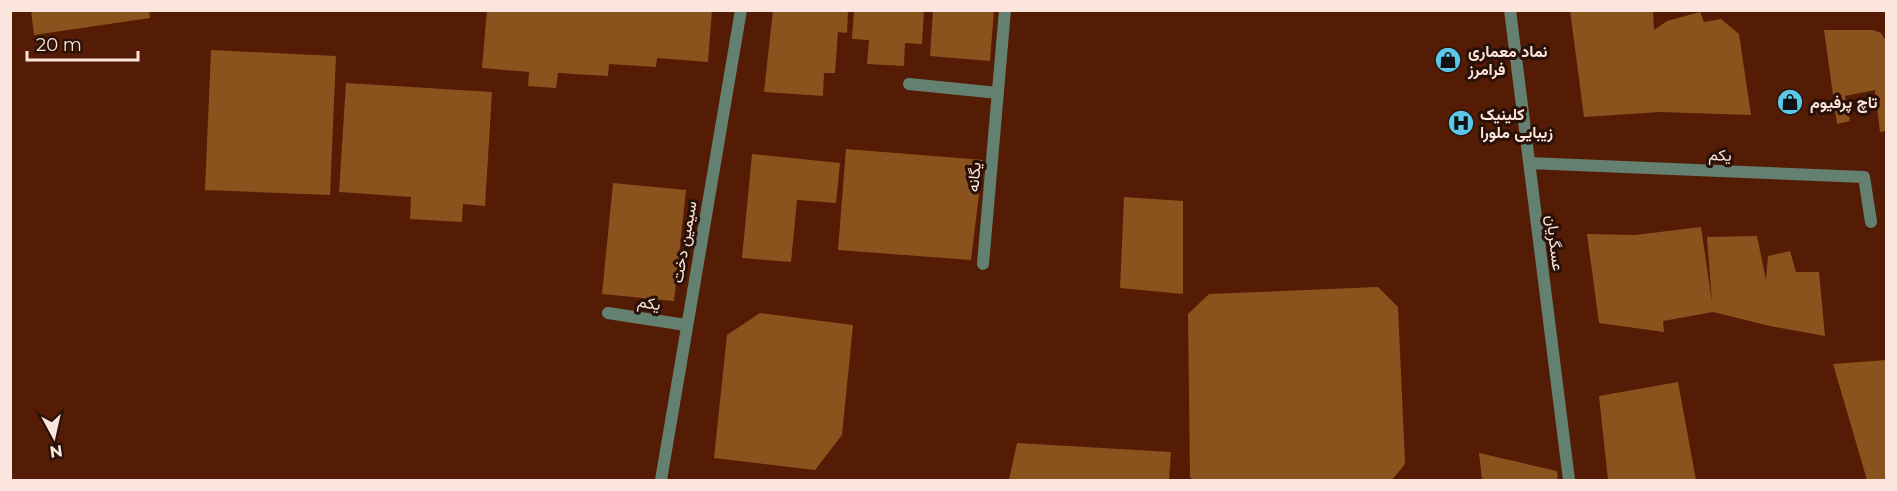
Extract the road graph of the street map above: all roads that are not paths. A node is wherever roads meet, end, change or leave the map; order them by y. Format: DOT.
graph roads {
  1 [pos="741,10"];
  2 [pos="1005,10"];
  3 [pos="1510,10"];
  4 [pos="909,84"];
  5 [pos="998,93"];
  6 [pos="1528,163"];
  7 [pos="1871,222"];
  8 [pos="983,264"];
  9 [pos="608,313"];
  10 [pos="686,326"];
  11 [pos="661,480"];
  12 [pos="1569,480"];
  1 -- 10 [label="street, سیمین دخت"];
  2 -- 5 [label="street, یگانه"];
  3 -- 6 [label="street, عسگریان"];
  4 -- 5 [label="street"];
  5 -- 8 [label="street, یگانه"];
  6 -- 7 [label="street, یکم"];
  6 -- 12 [label="street, عسگریان"];
  9 -- 10 [label="street, یکم"];
  10 -- 11 [label="street, سیمین دخت"];
}
